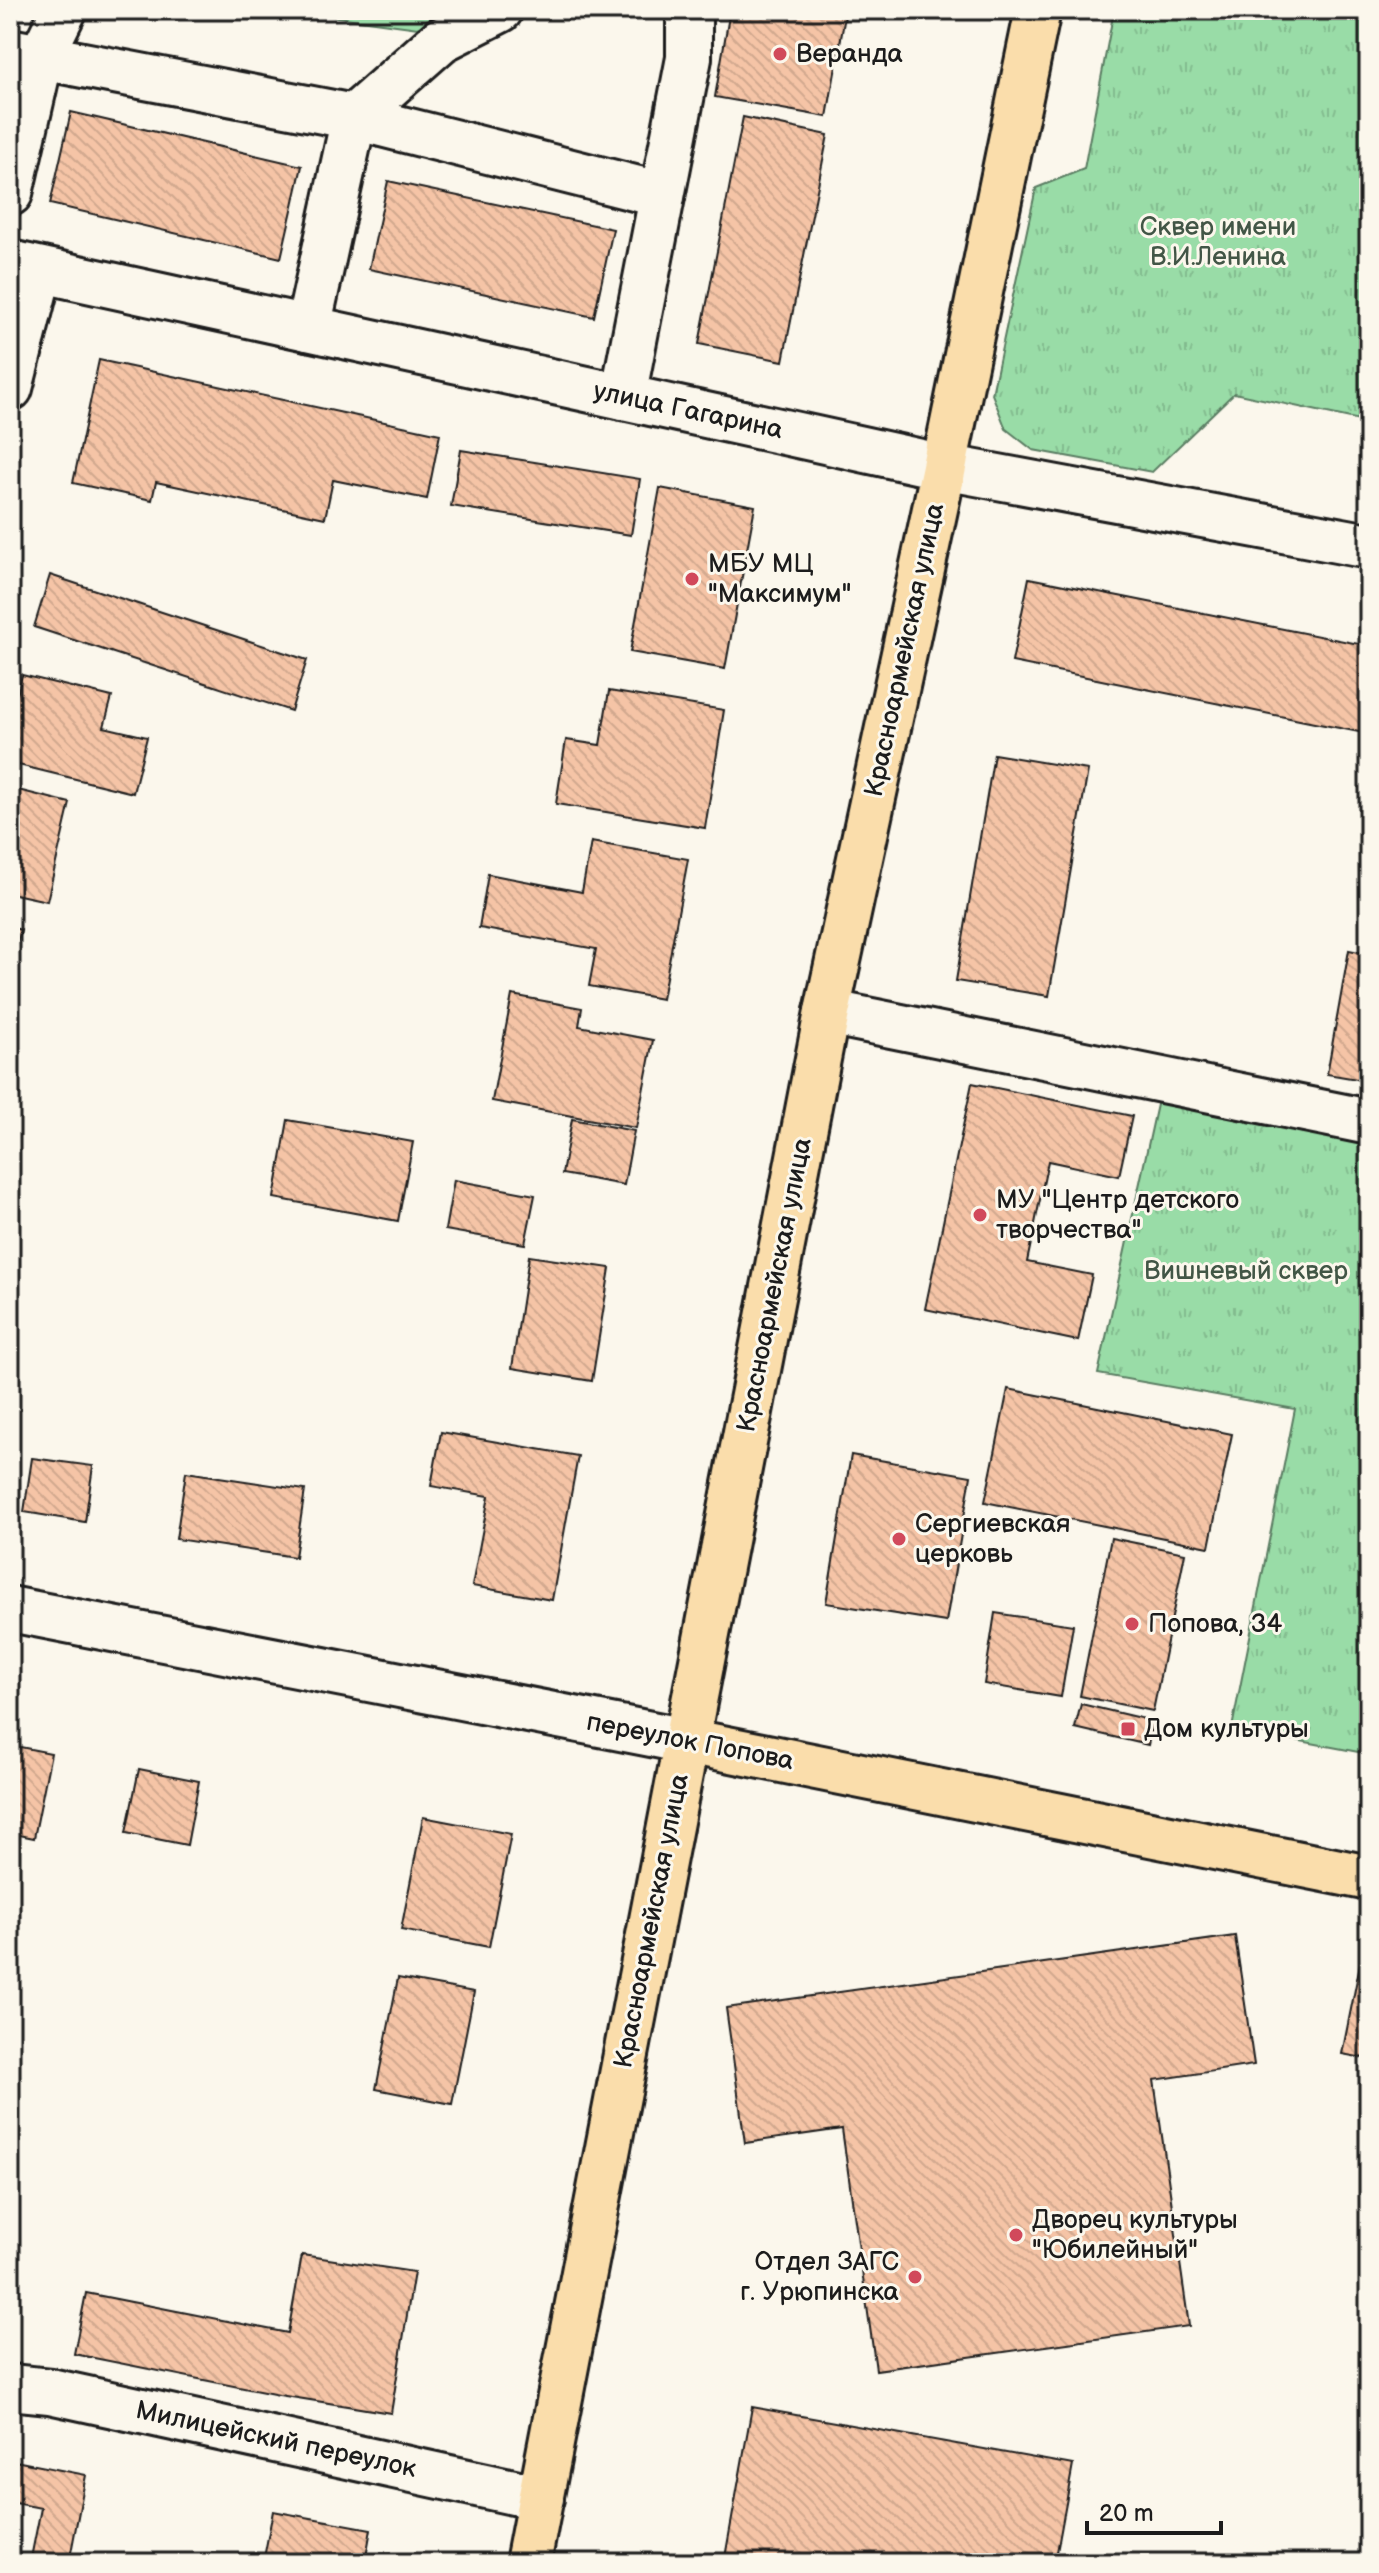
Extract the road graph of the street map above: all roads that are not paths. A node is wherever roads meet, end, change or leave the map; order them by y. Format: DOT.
graph roads {
  1 [pos="64,10"];
  2 [pos="500,10"];
  3 [pos="689,10"];
  4 [pos="1038,10"];
  5 [pos="25,54"];
  6 [pos="354,117"];
  7 [pos="10,193"];
  8 [pos="662,195"];
  9 [pos="25,267"];
  10 [pos="308,328"];
  11 [pos="10,388"];
  12 [pos="623,397"];
  13 [pos="944,467"];
  14 [pos="1369,546"];
  15 [pos="827,1012"];
  16 [pos="1369,1122"];
  17 [pos="10,1609"];
  18 [pos="687,1741"];
  19 [pos="1369,1878"];
  20 [pos="10,2387"];
  21 [pos="541,2498"];
  22 [pos="528,2563"];
  1 -- 5 [label="street"];
  2 -- 6 [label="street"];
  3 -- 8 [label="street"];
  4 -- 13 [label="main road, Красноармейская улица"];
  5 -- 6 [label="street"];
  5 -- 7 [label="street"];
  6 -- 8 [label="street"];
  6 -- 10 [label="street"];
  8 -- 12 [label="street"];
  9 -- 10 [label="street, улица Гагарина"];
  9 -- 11 [label="street"];
  10 -- 12 [label="street, улица Гагарина"];
  12 -- 13 [label="street, улица Гагарина"];
  13 -- 14 [label="street, улица Гагарина"];
  13 -- 15 [label="main road, Красноармейская улица"];
  15 -- 16 [label="street"];
  15 -- 18 [label="main road, Красноармейская улица"];
  17 -- 18 [label="street, переулок Попова"];
  18 -- 19 [label="main road, переулок Попова"];
  18 -- 21 [label="main road, Красноармейская улица"];
  20 -- 21 [label="street, Милицейский переулок"];
  21 -- 22 [label="main road, Красноармейская улица"];
}
